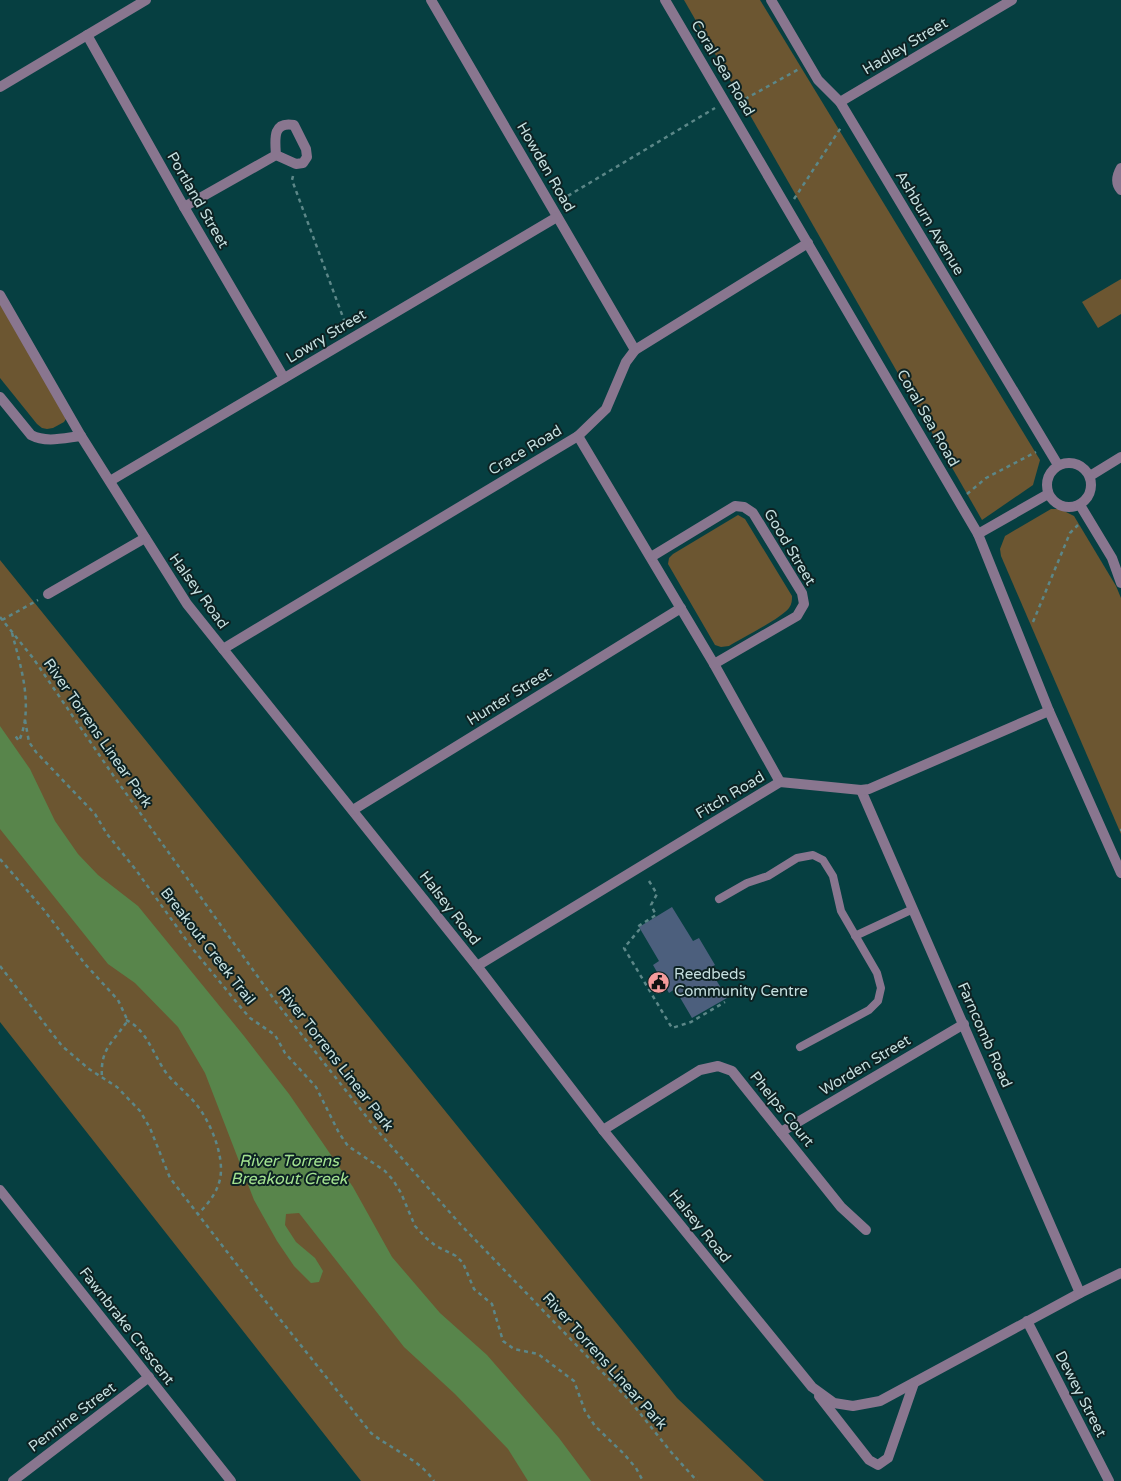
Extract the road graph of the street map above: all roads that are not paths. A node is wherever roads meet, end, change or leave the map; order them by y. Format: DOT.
graph roads {
  1 [pos="146,0"];
  2 [pos="431,0"];
  3 [pos="665,0"];
  4 [pos="771,0"];
  5 [pos="1012,0"];
  6 [pos="87,35"];
  7 [pos="0,87"];
  8 [pos="840,102"];
  9 [pos="276,155"];
  10 [pos="1121,168"];
  11 [pos="1121,190"];
  12 [pos="184,207"];
  13 [pos="557,216"];
  14 [pos="808,243"];
  15 [pos="0,295"];
  16 [pos="635,350"];
  17 [pos="284,378"];
  18 [pos="0,397"];
  19 [pos="81,436"];
  20 [pos="578,436"];
  21 [pos="1121,457"];
  22 [pos="1058,465"];
  23 [pos="1090,476"];
  24 [pos="110,482"];
  25 [pos="1048,494"];
  26 [pos="1080,505"];
  27 [pos="978,534"];
  28 [pos="145,538"];
  29 [pos="652,557"];
  30 [pos="1121,583"];
  31 [pos="48,594"];
  32 [pos="681,608"];
  33 [pos="224,649"];
  34 [pos="714,664"];
  35 [pos="1049,711"];
  36 [pos="780,782"];
  37 [pos="861,790"];
  38 [pos="353,810"];
  39 [pos="1121,873"];
  40 [pos="719,898"];
  41 [pos="913,909"];
  42 [pos="855,936"];
  43 [pos="477,966"];
  44 [pos="964,1024"];
  45 [pos="800,1047"];
  46 [pos="603,1130"];
  47 [pos="781,1132"];
  48 [pos="0,1190"];
  49 [pos="866,1230"];
  50 [pos="1121,1273"];
  51 [pos="1080,1293"];
  52 [pos="1027,1321"];
  53 [pos="149,1377"];
  54 [pos="914,1383"];
  55 [pos="812,1387"];
  56 [pos="13,1481"];
  57 [pos="231,1481"];
  58 [pos="1109,1481"];
  1 -- 6 [label="street"];
  2 -- 13 [label="street, Howden Road"];
  3 -- 14 [label="street, Coral Sea Road"];
  4 -- 8 [label="street, Ashburn Avenue"];
  5 -- 8 [label="street, Hadley Street"];
  6 -- 7 [label="street"];
  6 -- 12 [label="street, Portland Street"];
  8 -- 22 [label="street, Ashburn Avenue"];
  9 -- 9 [label="street"];
  9 -- 12 [label="street"];
  10 -- 11 [label="street"];
  12 -- 17 [label="street, Portland Street"];
  13 -- 16 [label="street, Howden Road"];
  13 -- 17 [label="street, Lowry Street"];
  14 -- 16 [label="street, Crace Road"];
  14 -- 27 [label="street, Coral Sea Road"];
  15 -- 19 [label="street, Halsey Road"];
  16 -- 20 [label="street, Crace Road"];
  17 -- 24 [label="street, Lowry Street"];
  18 -- 19 [label="street"];
  19 -- 24 [label="street, Halsey Road"];
  20 -- 29 [label="street"];
  20 -- 33 [label="street, Crace Road"];
  21 -- 23 [label="street"];
  22 -- 23 [label="street"];
  22 -- 25 [label="street"];
  23 -- 26 [label="street"];
  24 -- 28 [label="street, Halsey Road"];
  25 -- 26 [label="street"];
  25 -- 27 [label="street"];
  26 -- 30 [label="street"];
  27 -- 35 [label="street, Coral Sea Road"];
  28 -- 31 [label="street"];
  28 -- 33 [label="street, Halsey Road"];
  29 -- 32 [label="street"];
  29 -- 34 [label="street, Good Street"];
  32 -- 34 [label="street"];
  32 -- 38 [label="street, Hunter Street"];
  33 -- 38 [label="street, Halsey Road"];
  34 -- 36 [label="street"];
  35 -- 37 [label="street, Fitch Road"];
  35 -- 39 [label="street, Coral Sea Road"];
  36 -- 37 [label="street, Fitch Road"];
  36 -- 43 [label="street, Fitch Road"];
  37 -- 41 [label="street, Farncomb Road"];
  38 -- 43 [label="street, Halsey Road"];
  40 -- 42 [label="lane"];
  41 -- 42 [label="lane"];
  41 -- 44 [label="street, Farncomb Road"];
  42 -- 45 [label="lane"];
  43 -- 46 [label="street, Halsey Road"];
  44 -- 47 [label="street, Worden Street"];
  44 -- 51 [label="street, Farncomb Road"];
  46 -- 47 [label="street, Phelps Court"];
  46 -- 55 [label="street, Halsey Road"];
  47 -- 49 [label="street, Phelps Court"];
  48 -- 53 [label="street, Fawnbrake Crescent"];
  50 -- 51 [label="street, Halsey Road"];
  51 -- 52 [label="street, Halsey Road"];
  52 -- 54 [label="street, Halsey Road"];
  52 -- 58 [label="street, Dewey Street"];
  53 -- 56 [label="street, Pennine Street"];
  53 -- 57 [label="street, Fawnbrake Crescent"];
  54 -- 55 [label="street, Halsey Road"];
  54 -- 55 [label="street, Halsey Road"];
}
